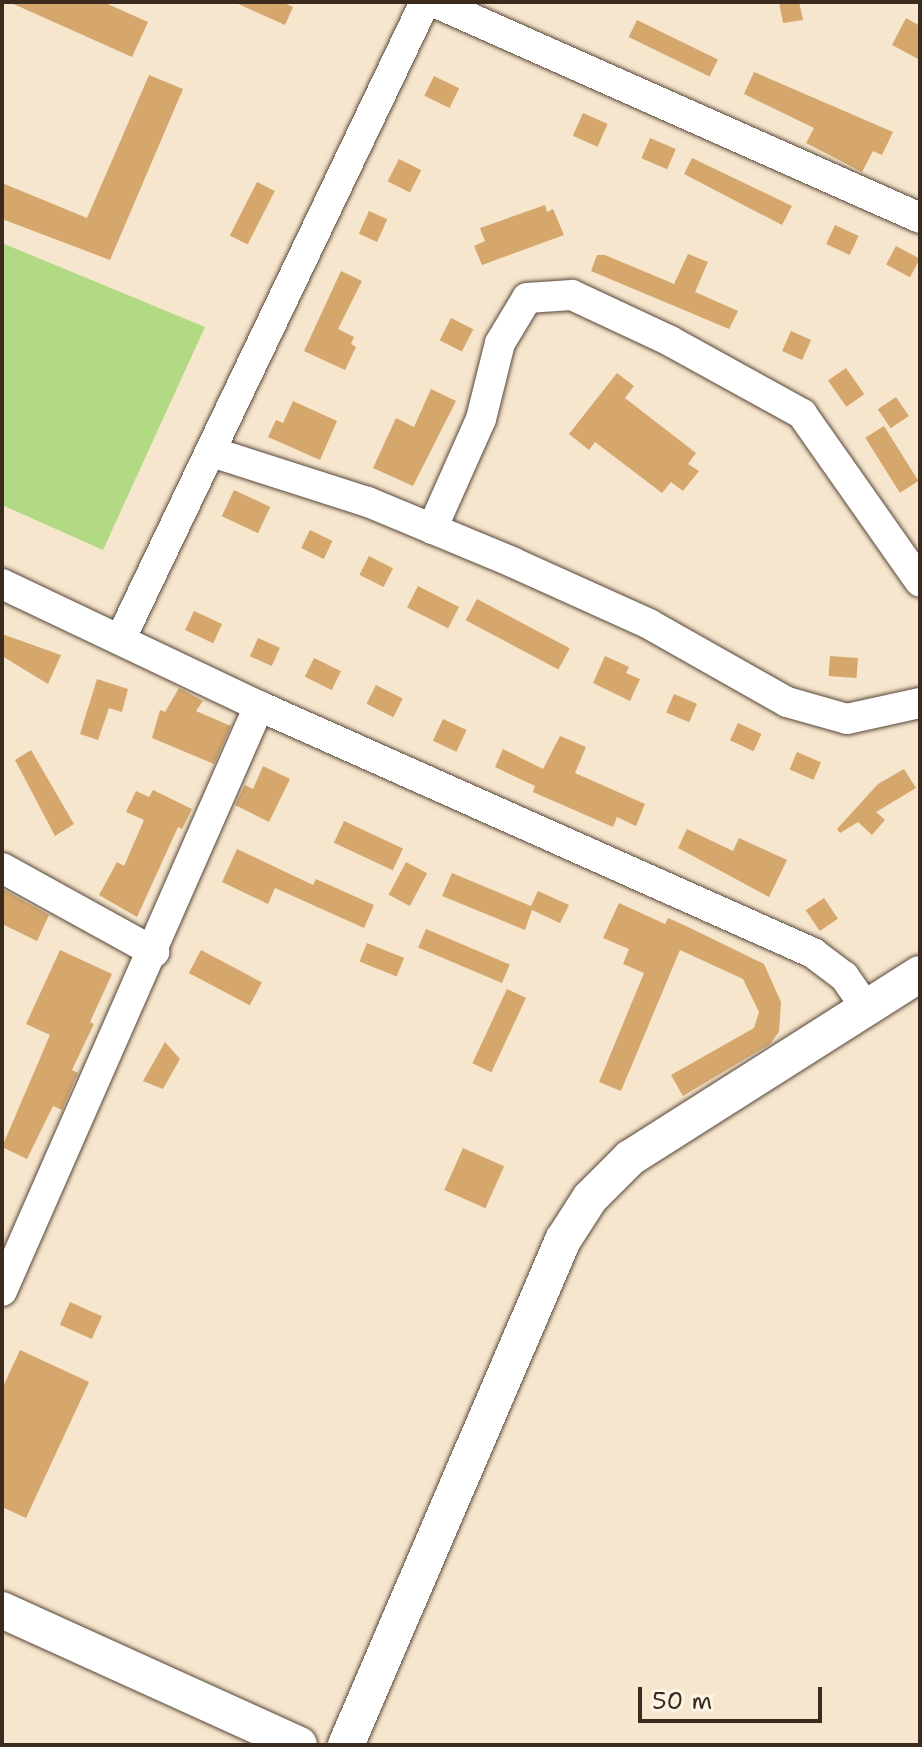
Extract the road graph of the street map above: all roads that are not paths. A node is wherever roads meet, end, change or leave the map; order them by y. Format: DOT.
graph roads {
  1 [pos="425,2"];
  2 [pos="434,2"];
  3 [pos="920,218"];
  4 [pos="212,452"];
  5 [pos="432,529"];
  6 [pos="920,582"];
  7 [pos="2,584"];
  8 [pos="121,638"];
  9 [pos="920,703"];
  10 [pos="259,706"];
  11 [pos="2,868"];
  12 [pos="154,952"];
  13 [pos="920,974"];
  14 [pos="867,1009"];
  15 [pos="2,1291"];
  16 [pos="2,1610"];
  17 [pos="299,1745"];
  18 [pos="346,1745"];
  1 -- 4 [label="street"];
  2 -- 3 [label="street"];
  4 -- 5 [label="street"];
  4 -- 8 [label="street"];
  5 -- 6 [label="street"];
  5 -- 9 [label="street"];
  7 -- 8 [label="street"];
  8 -- 10 [label="street"];
  10 -- 12 [label="street"];
  10 -- 14 [label="street"];
  11 -- 12 [label="street"];
  12 -- 15 [label="street"];
  13 -- 14 [label="street"];
  14 -- 18 [label="street"];
  16 -- 17 [label="street"];
}
